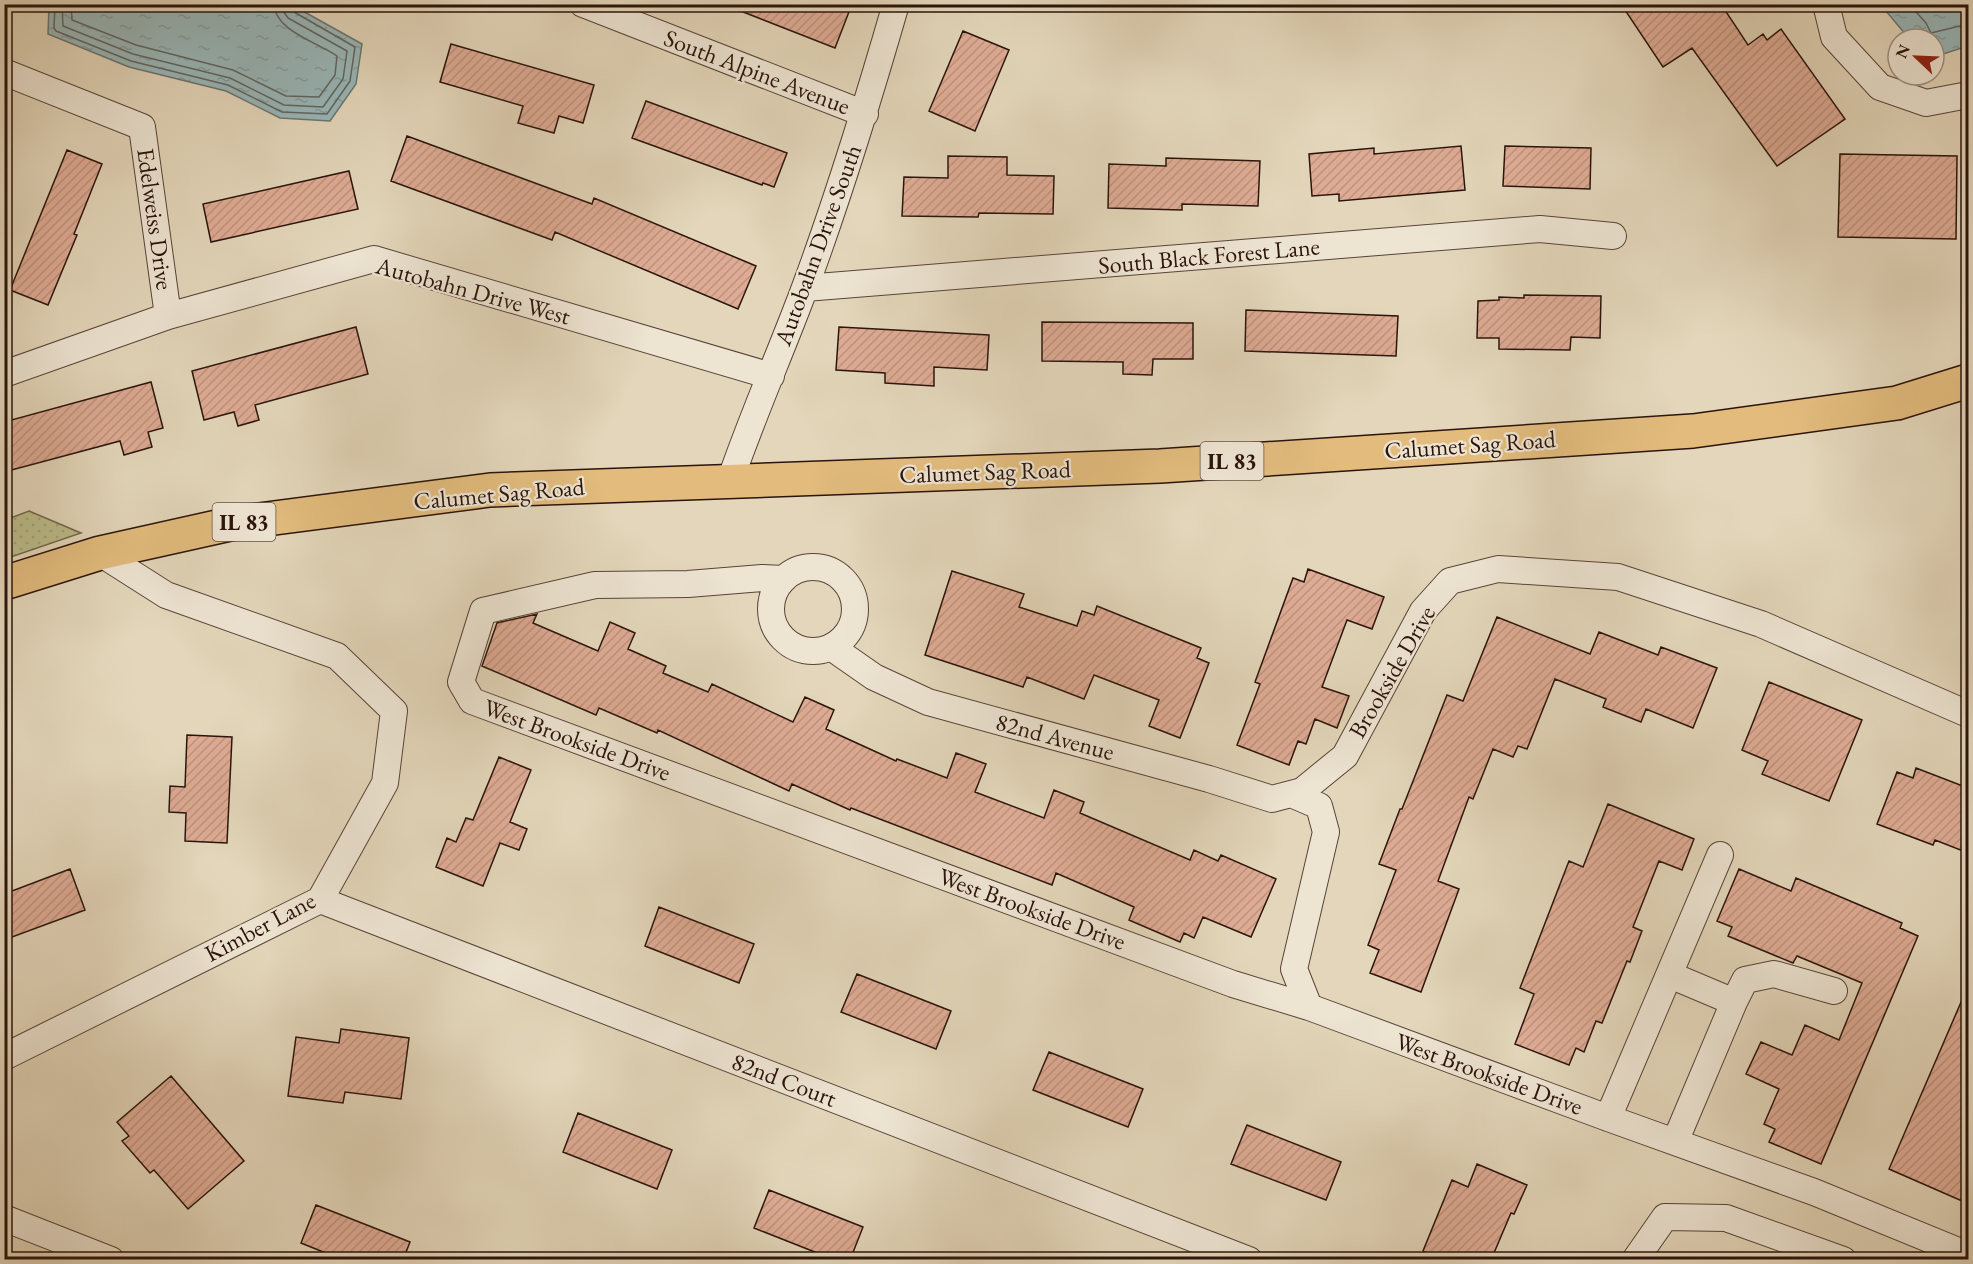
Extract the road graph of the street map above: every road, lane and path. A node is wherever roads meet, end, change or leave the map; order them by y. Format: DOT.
graph roads {
  1 [pos="583,4"];
  2 [pos="896,4"];
  3 [pos="1827,4"];
  4 [pos="4,72"];
  5 [pos="1968,95"];
  6 [pos="865,114"];
  7 [pos="1613,236"];
  8 [pos="805,288"];
  9 [pos="168,316"];
  10 [pos="4,374"];
  11 [pos="771,376"];
  12 [pos="1968,381"];
  13 [pos="730,481"];
  14 [pos="100,553"];
  15 [pos="784,579"];
  16 [pos="4,584"];
  17 [pos="831,647"];
  18 [pos="1968,714"];
  19 [pos="1291,794"];
  20 [pos="1720,855"];
  21 [pos="320,900"];
  22 [pos="1670,975"];
  23 [pos="1834,990"];
  24 [pos="1734,1002"];
  25 [pos="1310,1007"];
  26 [pos="4,1057"];
  27 [pos="1608,1118"];
  28 [pos="1675,1142"];
  29 [pos="4,1218"];
  30 [pos="1968,1255"];
  31 [pos="111,1260"];
  32 [pos="1249,1260"];
  33 [pos="1635,1260"];
  34 [pos="1843,1260"];
  1 -- 6 [label="street, South Alpine Avenue"];
  2 -- 6 [label="street, Autobahn Drive South"];
  3 -- 5 [label="street"];
  4 -- 9 [label="street, Edelweiss Drive"];
  6 -- 8 [label="street, Autobahn Drive South"];
  7 -- 8 [label="street, South Black Forest Lane"];
  8 -- 11 [label="street, Autobahn Drive South"];
  9 -- 10 [label="street, Autobahn Drive West"];
  9 -- 11 [label="street, Autobahn Drive West"];
  11 -- 13 [label="street, Autobahn Drive South"];
  12 -- 13 [label="main road, Calumet Sag Road / IL 83"];
  13 -- 14 [label="main road, Calumet Sag Road / IL 83"];
  14 -- 16 [label="main road, Calumet Sag Road / IL 83"];
  14 -- 21 [label="street, Kimber Lane"];
  15 -- 17 [label="street"];
  15 -- 17 [label="street"];
  15 -- 25 [label="street, West Brookside Drive"];
  17 -- 19 [label="street, 82nd Avenue"];
  18 -- 19 [label="street, Brookside Drive"];
  19 -- 25 [label="street"];
  20 -- 22 [label="street"];
  21 -- 26 [label="street, Kimber Lane"];
  21 -- 32 [label="street, 82nd Court"];
  22 -- 24 [label="street"];
  22 -- 27 [label="street"];
  23 -- 24 [label="street"];
  24 -- 28 [label="street"];
  25 -- 27 [label="street, West Brookside Drive"];
  27 -- 28 [label="street, West Brookside Drive"];
  28 -- 30 [label="street, West Brookside Drive"];
  29 -- 31 [label="street"];
  33 -- 34 [label="street"];
}
